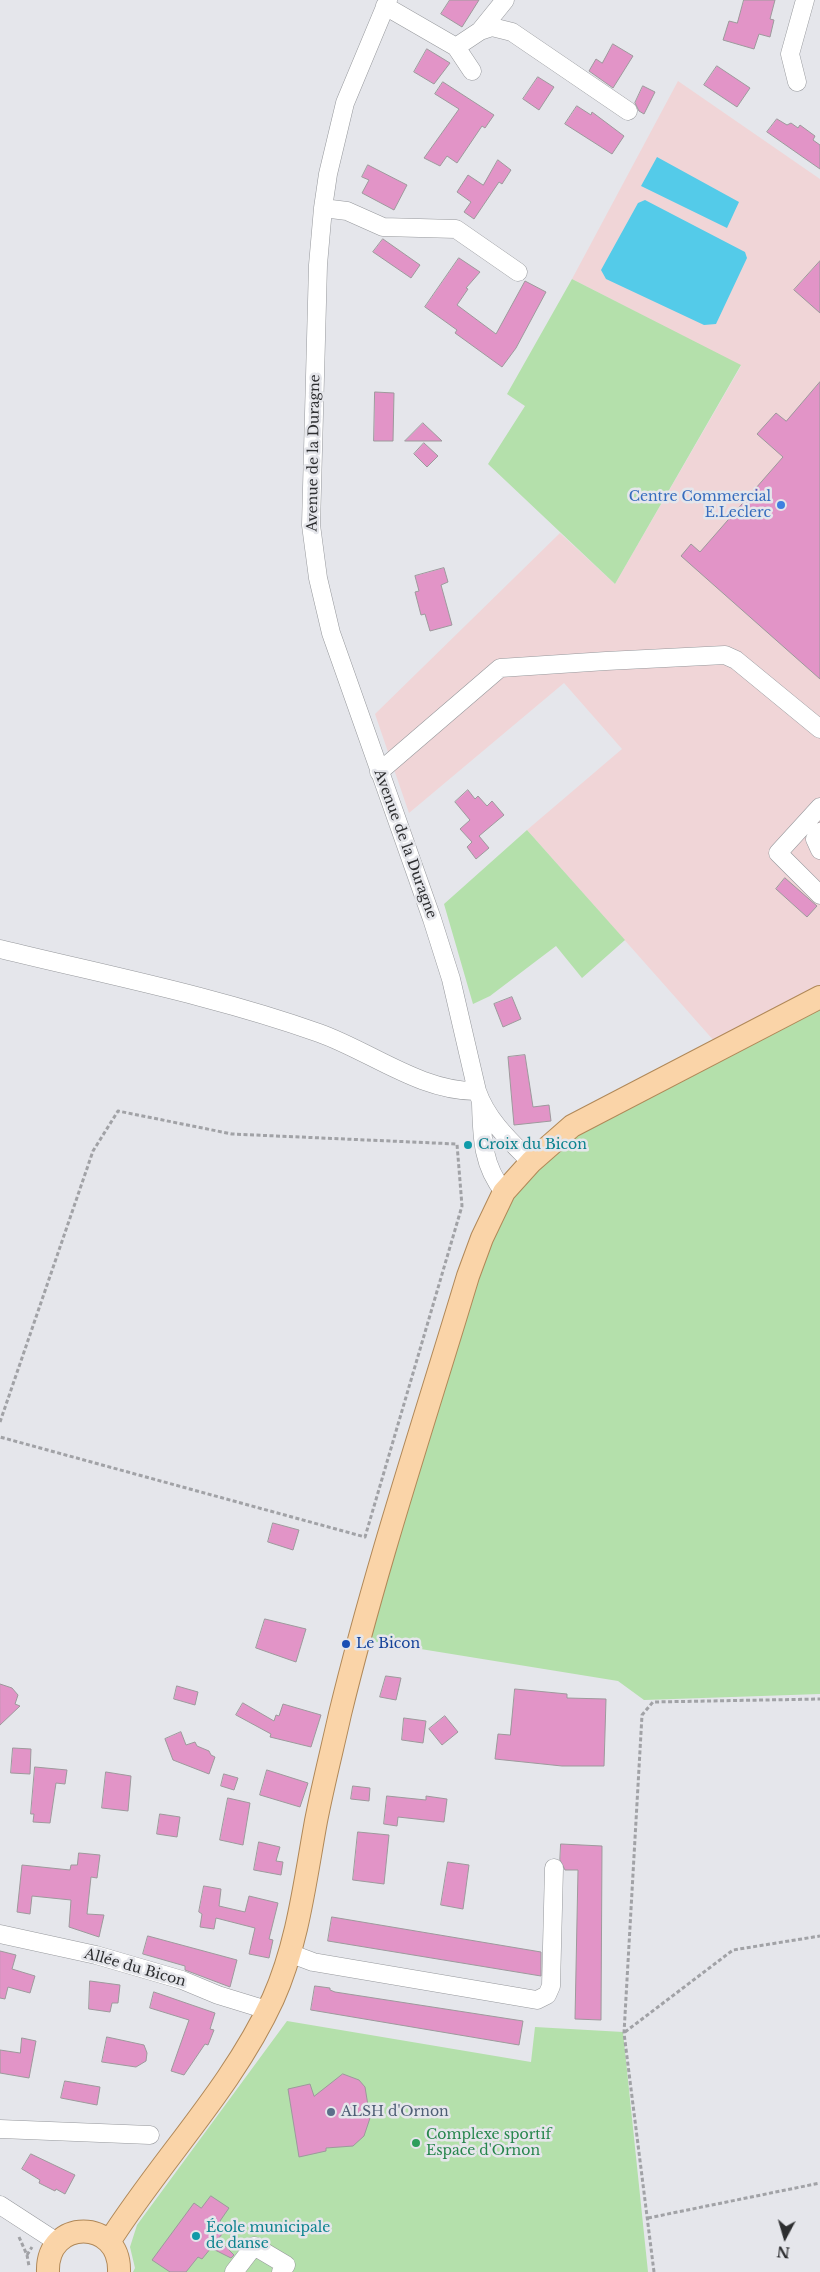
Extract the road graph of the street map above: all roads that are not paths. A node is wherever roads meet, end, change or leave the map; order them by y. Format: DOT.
graph roads {
  1 [pos="505,0"];
  2 [pos="805,0"];
  3 [pos="386,3"];
  4 [pos="480,32"];
  5 [pos="456,47"];
  6 [pos="474,65"];
  7 [pos="797,82"];
  8 [pos="628,111"];
  9 [pos="323,208"];
  10 [pos="518,272"];
  11 [pos="820,729"];
  12 [pos="380,772"];
  13 [pos="820,807"];
  14 [pos="820,832"];
  15 [pos="820,850"];
  16 [pos="818,889"];
  17 [pos="0,949"];
  18 [pos="820,997"];
  19 [pos="479,1097"];
  20 [pos="531,1162"];
  21 [pos="504,1192"];
  22 [pos="554,1868"];
  23 [pos="0,1934"];
  24 [pos="289,1953"];
  25 [pos="267,2010"];
  26 [pos="0,2129"];
  27 [pos="150,2135"];
  28 [pos="0,2205"];
  29 [pos="57,2242"];
  30 [pos="109,2242"];
  31 [pos="288,2270"];
  32 [pos="48,2272"];
  33 [pos="119,2272"];
  34 [pos="234,2272"];
  1 -- 4 [label="street"];
  2 -- 7 [label="street"];
  3 -- 5 [label="street"];
  3 -- 9 [label="street, Avenue de la Duragne"];
  4 -- 5 [label="street"];
  4 -- 8 [label="street"];
  5 -- 6 [label="street"];
  9 -- 10 [label="street"];
  9 -- 12 [label="street, Avenue de la Duragne"];
  11 -- 12 [label="street"];
  12 -- 19 [label="street, Avenue de la Duragne"];
  13 -- 16 [label="street"];
  14 -- 15 [label="street"];
  17 -- 19 [label="street"];
  18 -- 20 [label="main road"];
  19 -- 20 [label="street, Avenue de la Duragne"];
  19 -- 21 [label="street, Avenue de la Duragne"];
  20 -- 21 [label="main road"];
  21 -- 24 [label="main road"];
  22 -- 24 [label="street"];
  23 -- 25 [label="street, Allée du Bicon"];
  24 -- 25 [label="main road"];
  25 -- 30 [label="main road"];
  26 -- 27 [label="street"];
  28 -- 29 [label="street"];
  29 -- 30 [label="main road"];
  29 -- 32 [label="main road"];
  30 -- 33 [label="main road"];
  31 -- 34 [label="street"];
}
